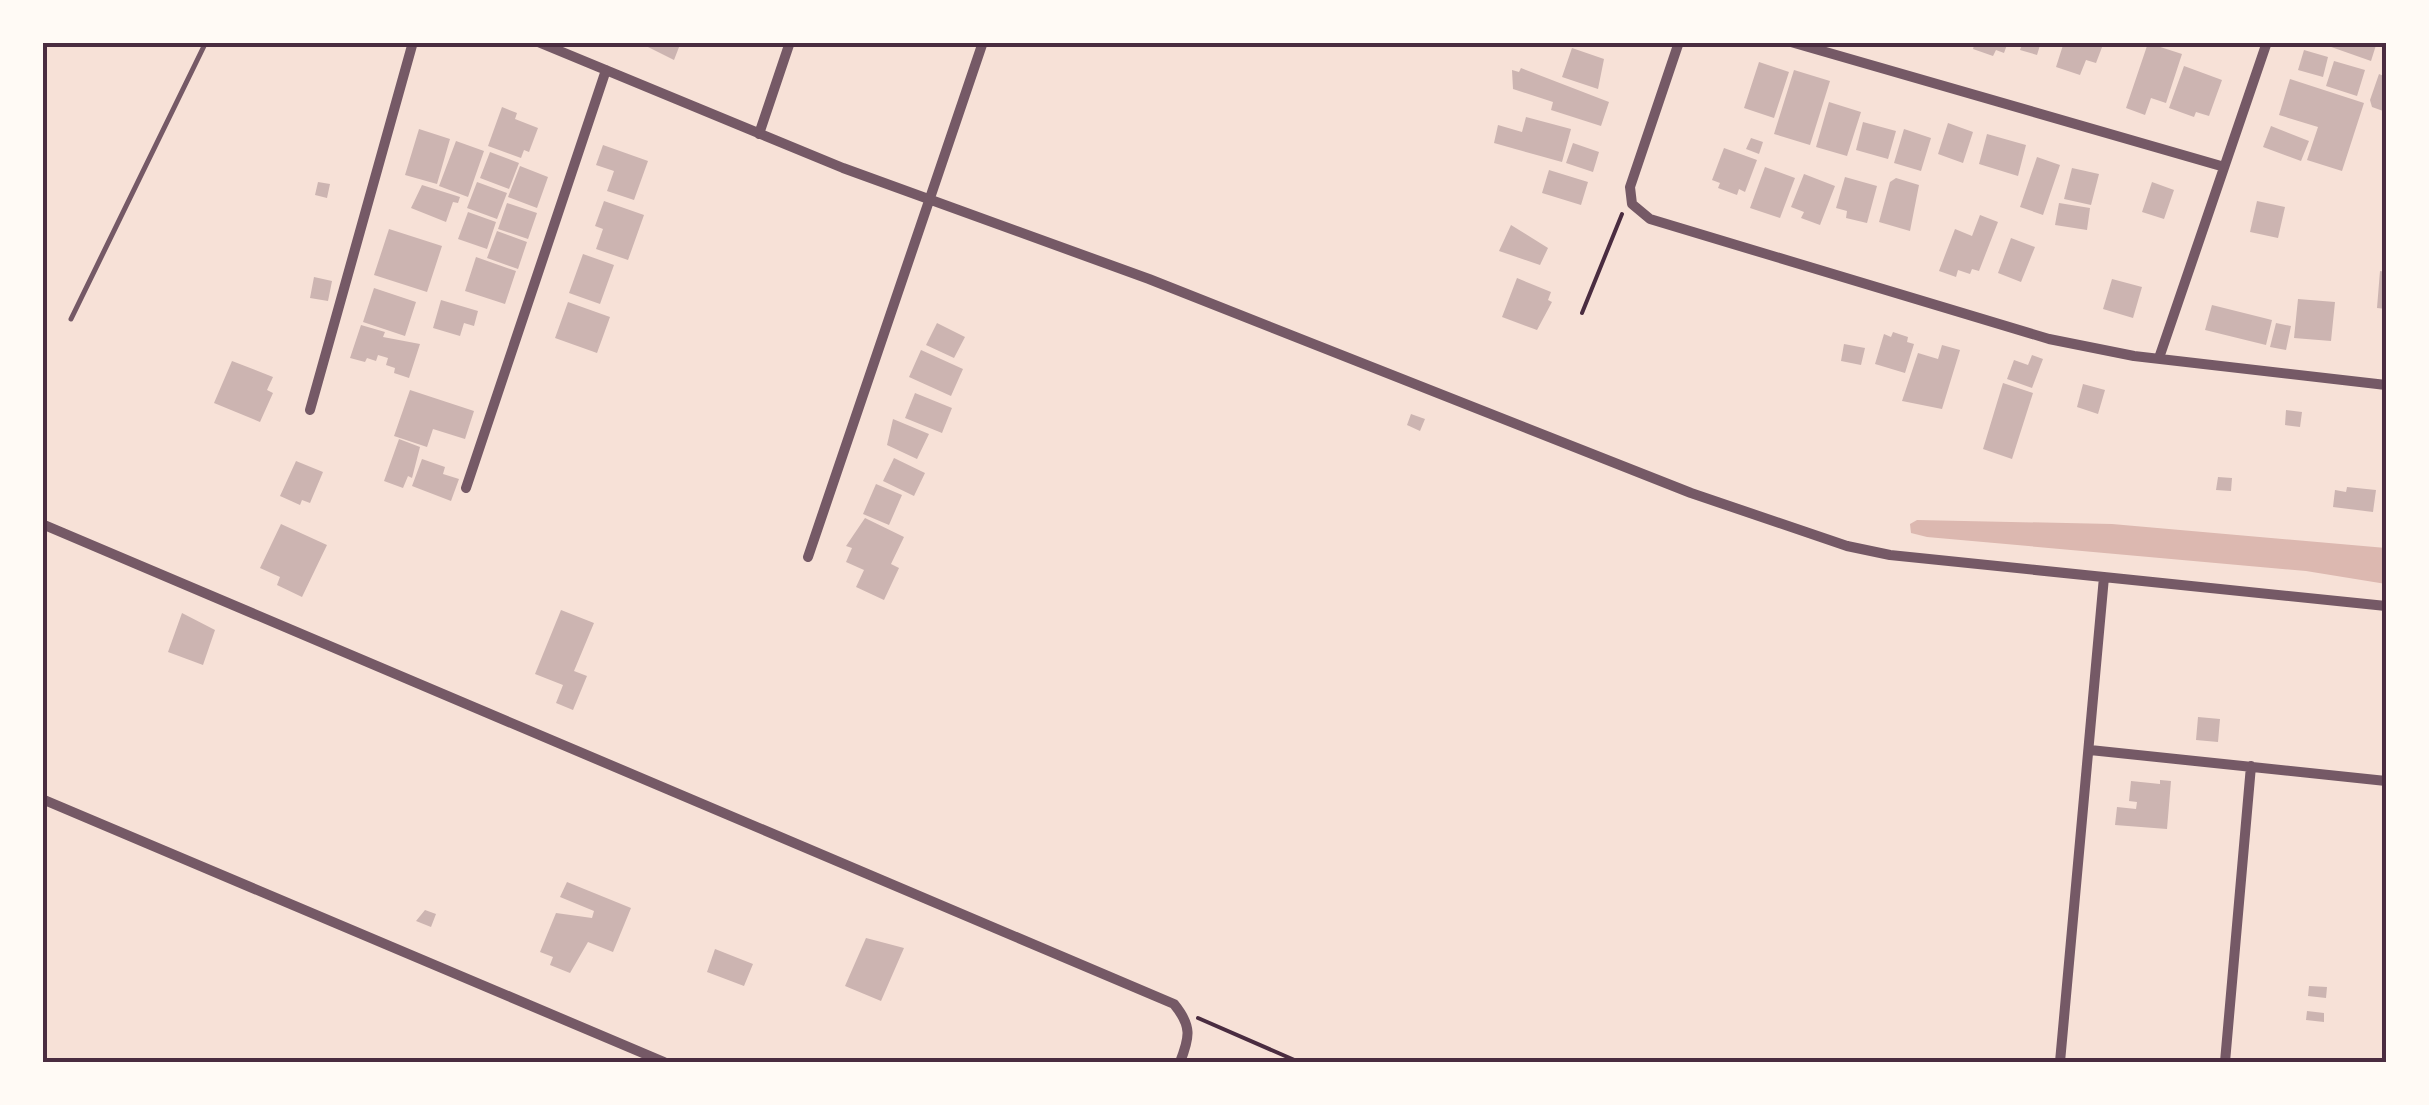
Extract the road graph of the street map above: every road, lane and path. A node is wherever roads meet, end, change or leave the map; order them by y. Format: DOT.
graph roads {
  1 [pos="206,42"];
  2 [pos="414,42"];
  3 [pos="538,42"];
  4 [pos="790,42"];
  5 [pos="983,42"];
  6 [pos="1679,42"];
  7 [pos="1792,42"];
  8 [pos="2267,42"];
  9 [pos="606,70"];
  10 [pos="760,134"];
  11 [pos="2221,166"];
  12 [pos="930,200"];
  13 [pos="1632,204"];
  14 [pos="1582,313"];
  15 [pos="71,318"];
  16 [pos="2159,358"];
  17 [pos="2386,385"];
  18 [pos="310,410"];
  19 [pos="466,488"];
  20 [pos="42,524"];
  21 [pos="808,557"];
  22 [pos="2104,577"];
  23 [pos="2386,606"];
  24 [pos="2090,750"];
  25 [pos="2251,766"];
  26 [pos="2386,781"];
  27 [pos="42,798"];
  28 [pos="1188,1020"];
  29 [pos="664,1062"];
  30 [pos="1180,1062"];
  31 [pos="1299,1062"];
  32 [pos="2060,1062"];
  33 [pos="2225,1062"];
  1 -- 15 [label="lane"];
  2 -- 18 [label="street"];
  3 -- 9 [label="street"];
  4 -- 10 [label="street"];
  5 -- 12 [label="street"];
  6 -- 13 [label="street"];
  7 -- 11 [label="street"];
  8 -- 11 [label="street"];
  9 -- 10 [label="street"];
  9 -- 19 [label="street"];
  10 -- 12 [label="street"];
  11 -- 16 [label="street"];
  12 -- 21 [label="street"];
  12 -- 22 [label="street"];
  13 -- 14 [label="path"];
  13 -- 16 [label="street"];
  16 -- 17 [label="street"];
  20 -- 28 [label="street"];
  22 -- 23 [label="street"];
  22 -- 24 [label="street"];
  24 -- 25 [label="street"];
  24 -- 32 [label="street"];
  25 -- 26 [label="street"];
  25 -- 33 [label="street"];
  27 -- 29 [label="street"];
  28 -- 30 [label="street"];
  28 -- 31 [label="path"];
}
